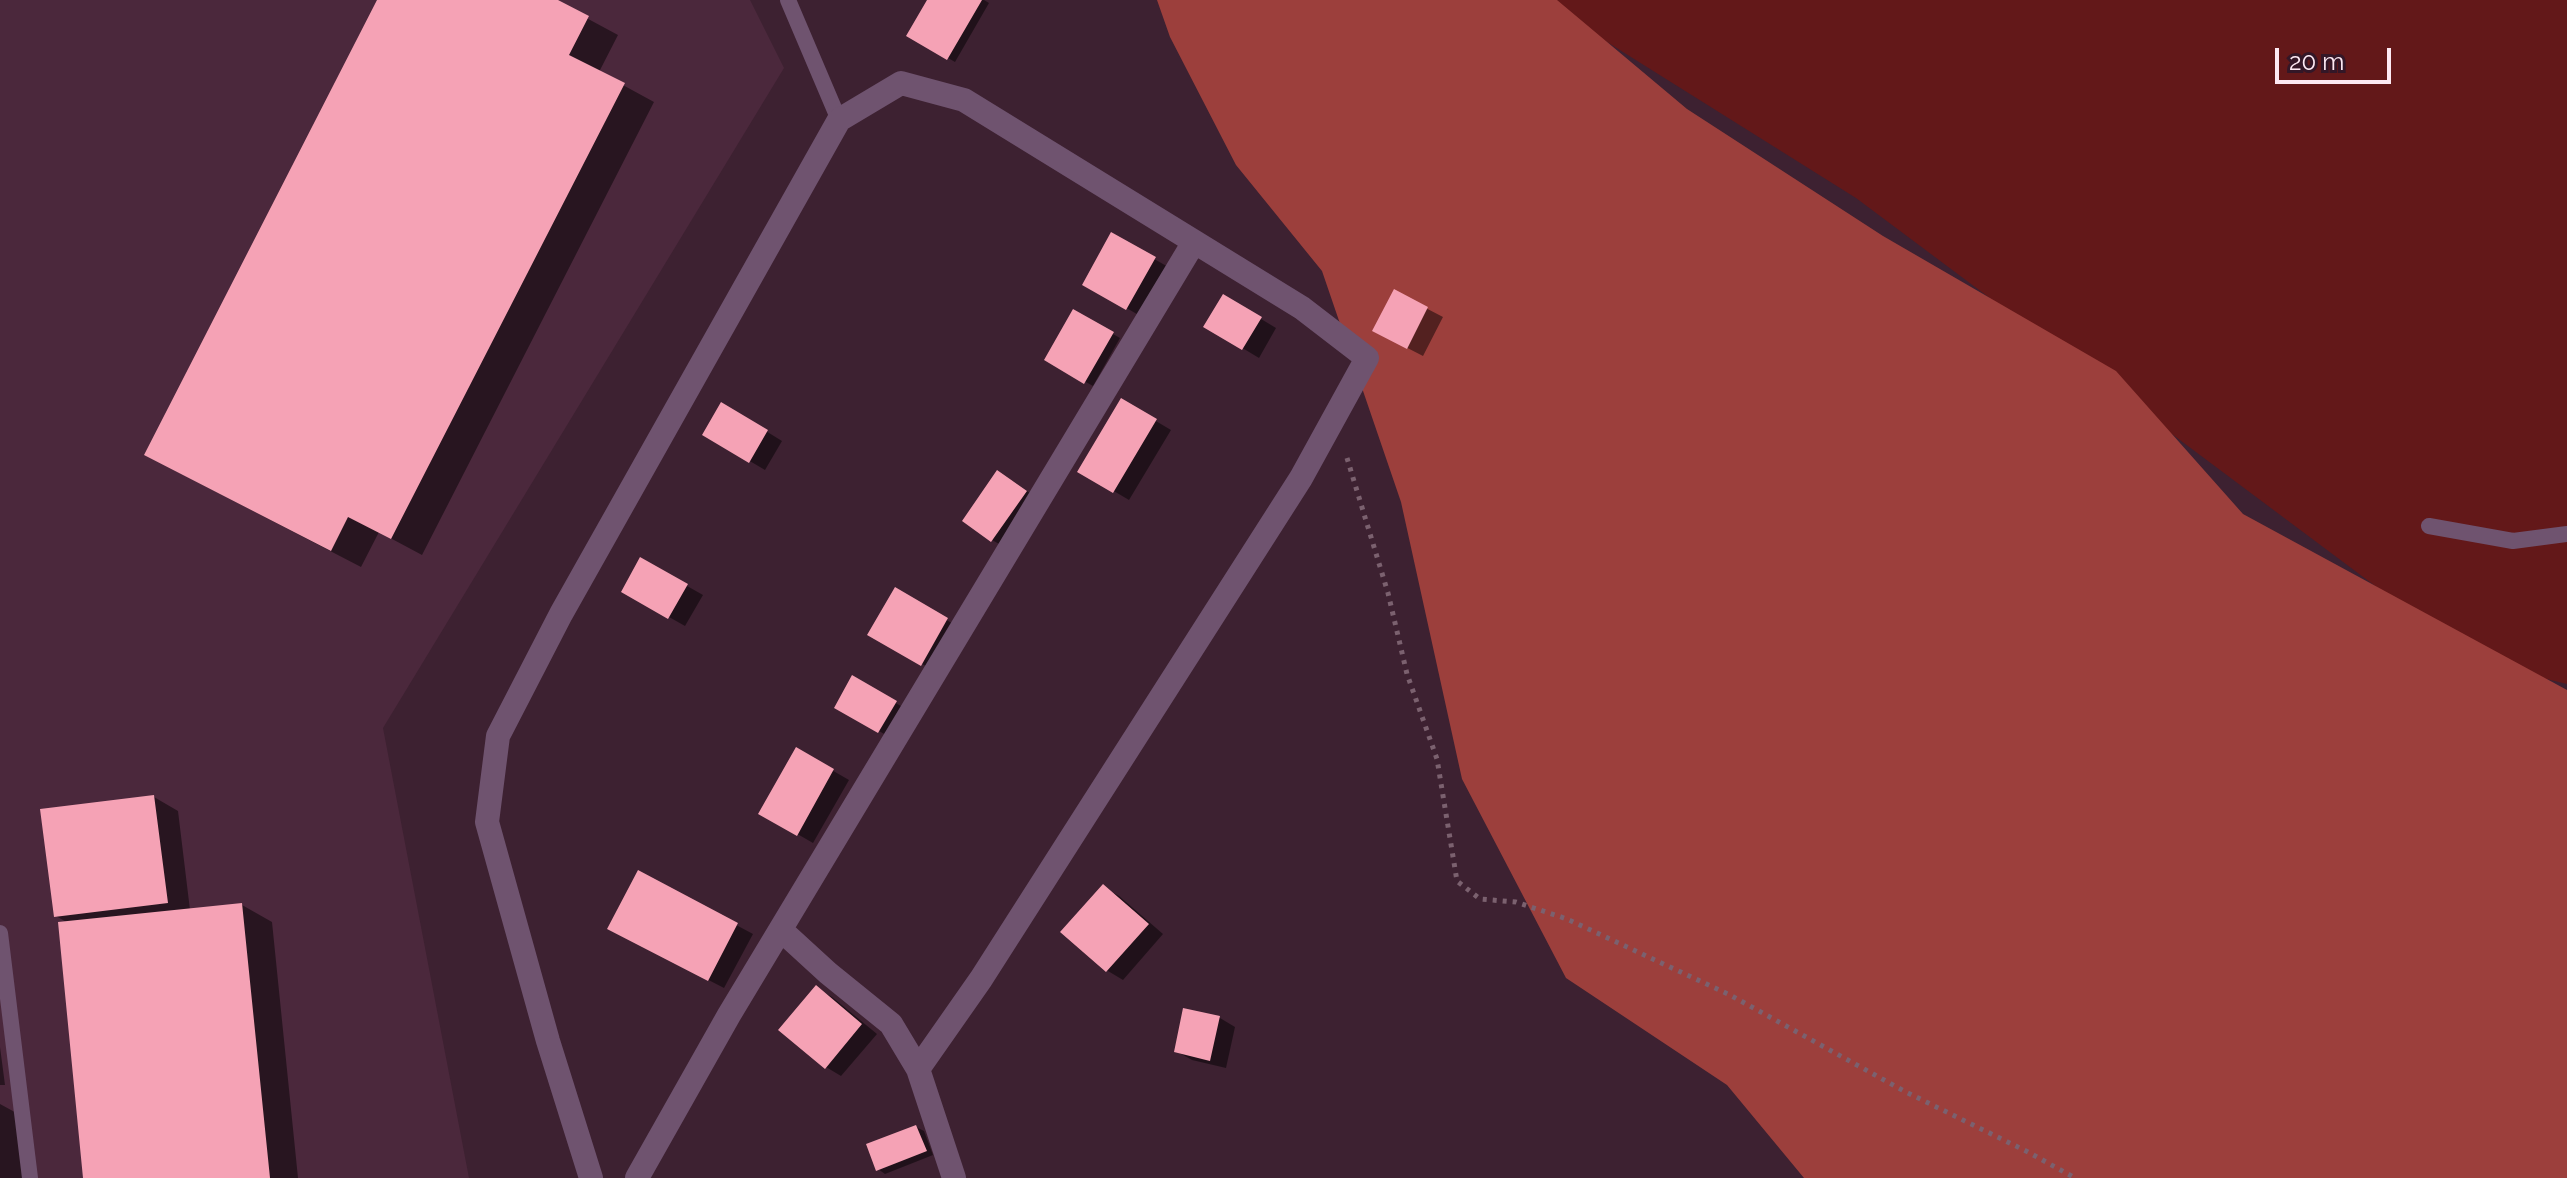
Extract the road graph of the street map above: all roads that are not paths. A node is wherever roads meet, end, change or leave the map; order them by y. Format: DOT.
graph roads {
  1 [pos="788,0"];
  2 [pos="839,120"];
  3 [pos="1194,242"];
  4 [pos="2429,526"];
  5 [pos="2567,534"];
  6 [pos="781,930"];
  7 [pos="0,933"];
  8 [pos="918,1069"];
  9 [pos="30,1178"];
  10 [pos="591,1178"];
  11 [pos="637,1178"];
  12 [pos="954,1178"];
  1 -- 2 [label="lane"];
  2 -- 3 [label="street"];
  2 -- 10 [label="street"];
  3 -- 6 [label="street"];
  3 -- 8 [label="street"];
  4 -- 5 [label="lane"];
  6 -- 8 [label="street"];
  6 -- 11 [label="street"];
  7 -- 9 [label="lane"];
  8 -- 12 [label="street"];
}
